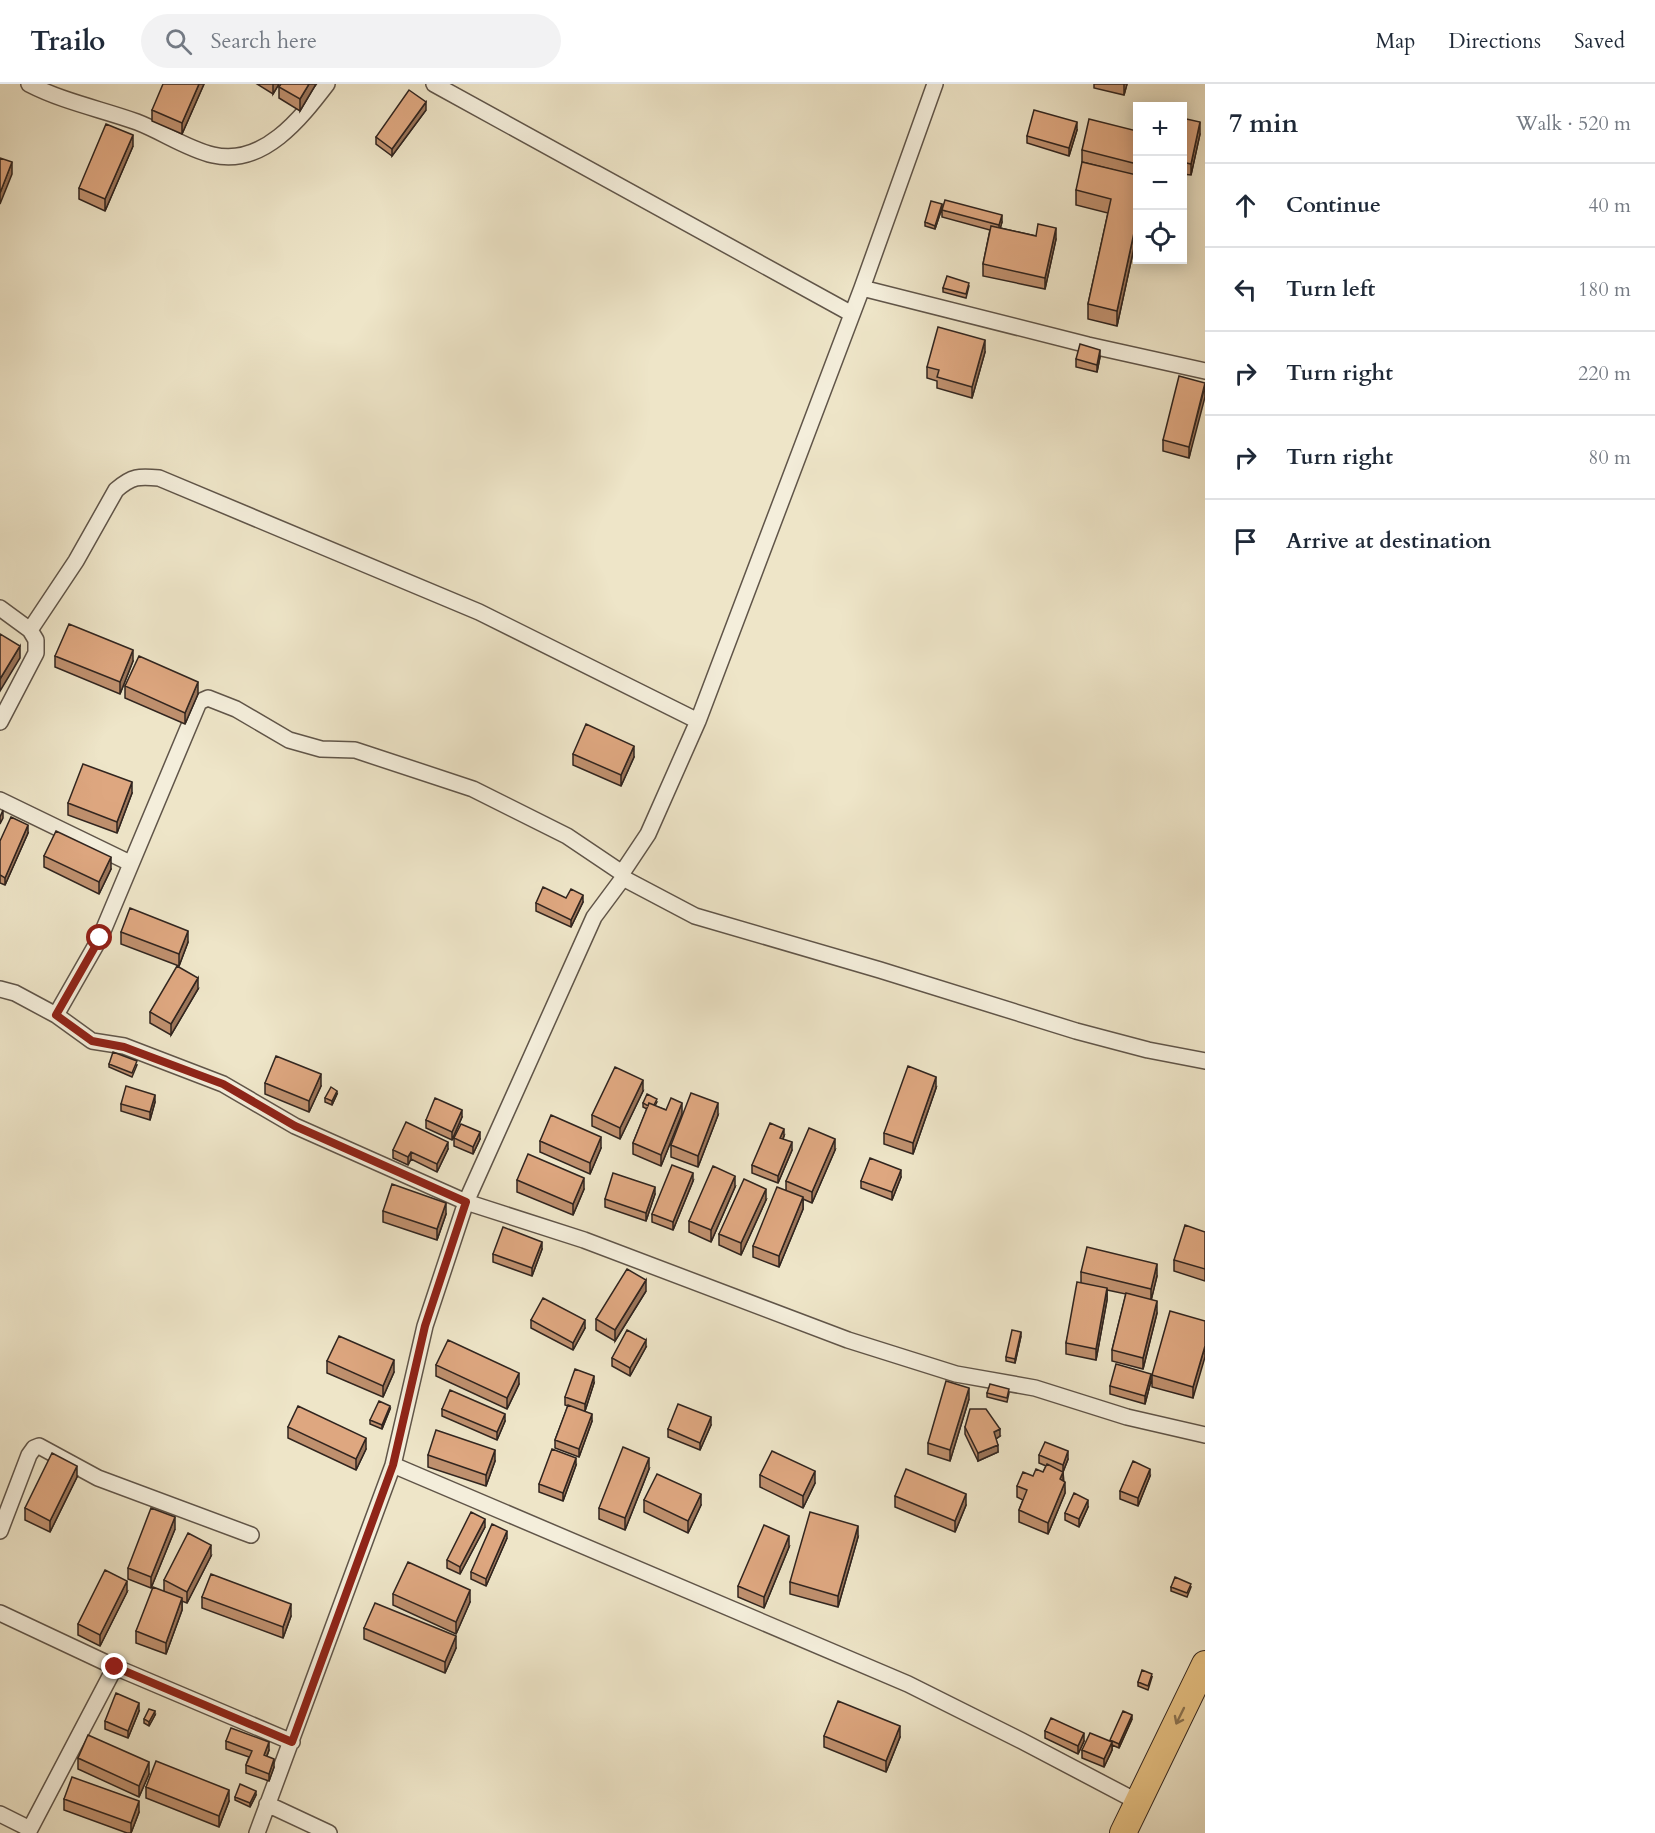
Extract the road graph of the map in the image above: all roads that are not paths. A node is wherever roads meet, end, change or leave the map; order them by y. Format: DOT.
graph roads {
  1 [pos="29,84"];
  2 [pos="327,84"];
  3 [pos="434,84"];
  4 [pos="935,84"];
  5 [pos="862,288"];
  6 [pos="852,314"];
  7 [pos="1205,371"];
  8 [pos="0,608"];
  9 [pos="30,630"];
  10 [pos="698,721"];
  11 [pos="0,723"];
  12 [pos="0,800"];
  13 [pos="130,863"];
  14 [pos="622,875"];
  15 [pos="0,989"];
  16 [pos="56,1015"];
  17 [pos="1205,1061"];
  18 [pos="466,1202"];
  19 [pos="1205,1435"];
  20 [pos="393,1465"];
  21 [pos="0,1531"];
  22 [pos="250,1535"];
  23 [pos="0,1613"];
  24 [pos="1205,1664"];
  25 [pos="115,1667"];
  26 [pos="292,1742"];
  27 [pos="1138,1802"];
  28 [pos="267,1804"];
  29 [pos="0,1814"];
  30 [pos="29,1831"];
  31 [pos="257,1833"];
  32 [pos="329,1833"];
  33 [pos="1123,1833"];
  1 -- 2 [label="street"];
  3 -- 6 [label="street"];
  4 -- 5 [label="street"];
  5 -- 6 [label="street"];
  5 -- 7 [label="street"];
  6 -- 10 [label="street"];
  8 -- 9 [label="street"];
  9 -- 10 [label="street"];
  9 -- 11 [label="street"];
  10 -- 14 [label="street"];
  12 -- 13 [label="street"];
  13 -- 14 [label="street"];
  13 -- 16 [label="street"];
  14 -- 17 [label="street"];
  14 -- 18 [label="street"];
  15 -- 16 [label="street"];
  16 -- 18 [label="street"];
  18 -- 19 [label="street"];
  18 -- 20 [label="street"];
  20 -- 26 [label="street"];
  20 -- 27 [label="street"];
  21 -- 22 [label="street"];
  23 -- 25 [label="street"];
  24 -- 27 [label="highway, one-way"];
  25 -- 26 [label="street"];
  25 -- 30 [label="street"];
  26 -- 28 [label="street"];
  27 -- 33 [label="highway"];
  28 -- 31 [label="street"];
  28 -- 32 [label="street"];
  29 -- 30 [label="street"];
}
